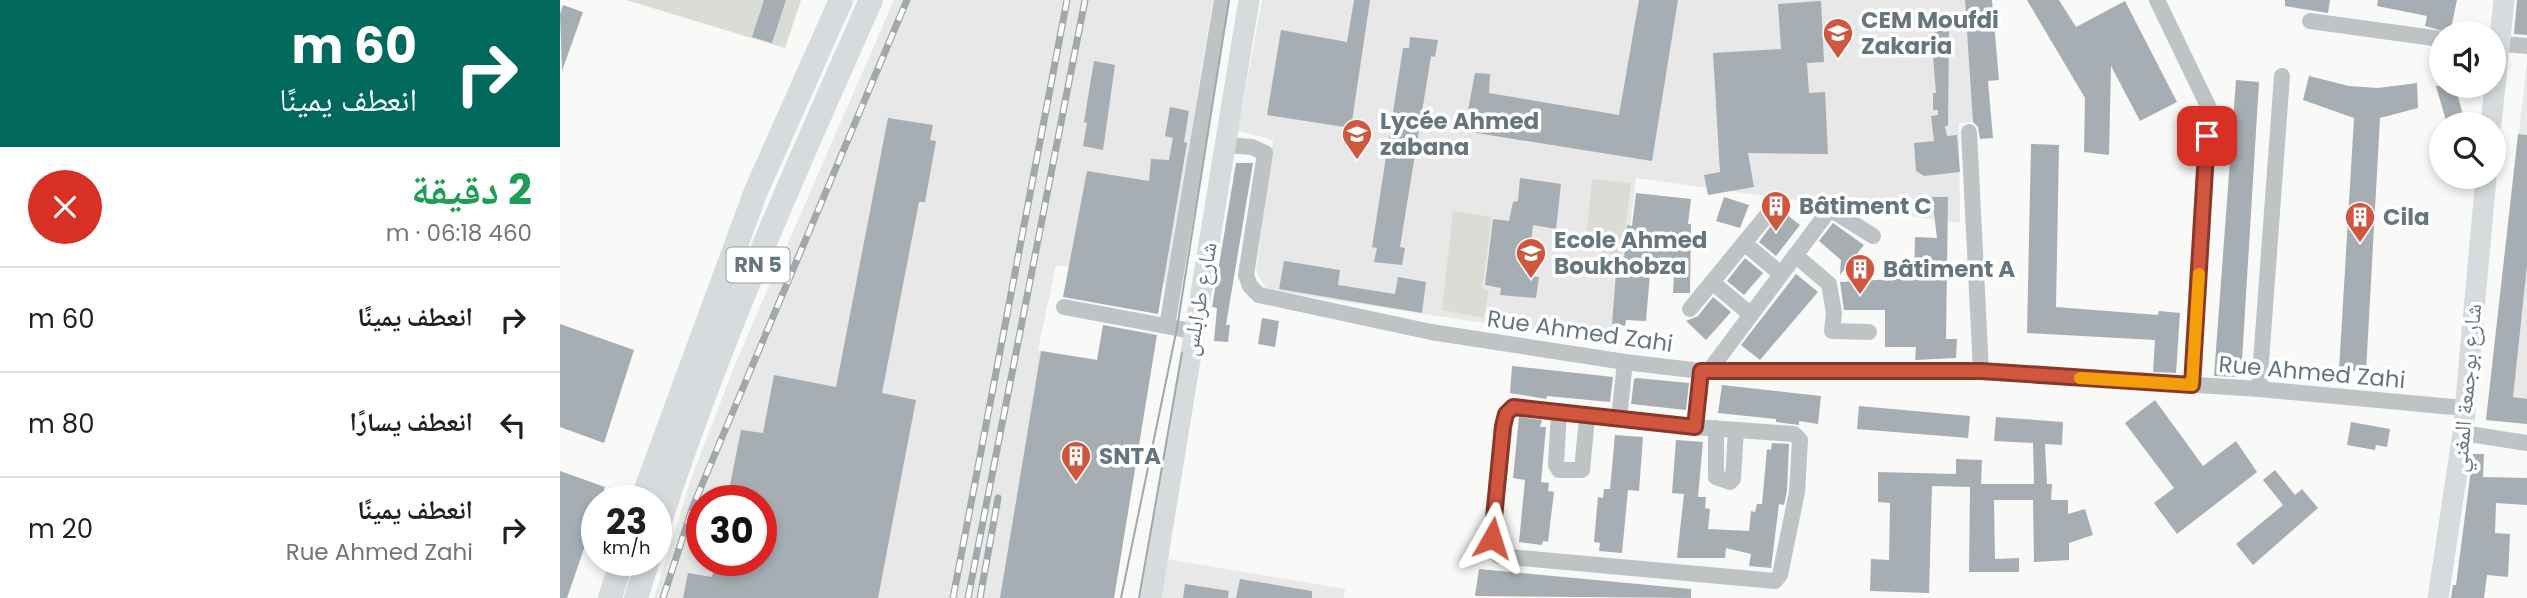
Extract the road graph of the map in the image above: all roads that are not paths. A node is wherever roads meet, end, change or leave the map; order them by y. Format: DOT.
graph roads {
  1 [pos="841,0"];
  2 [pos="871,0"];
  3 [pos="1222,0"];
  4 [pos="1249,0"];
  5 [pos="2157,0"];
  6 [pos="2504,0"];
  7 [pos="2310,21"];
  8 [pos="2500,21"];
  9 [pos="2429,37"];
  10 [pos="2506,44"];
  11 [pos="2527,46"];
  12 [pos="2282,76"];
  13 [pos="1969,132"];
  14 [pos="1227,145"];
  15 [pos="2485,189"];
  16 [pos="1772,209"];
  17 [pos="1873,236"];
  18 [pos="1744,243"];
  19 [pos="1795,255"];
  20 [pos="1781,274"];
  21 [pos="1712,282"];
  22 [pos="1064,307"];
  23 [pos="1690,309"];
  24 [pos="1750,314"];
  25 [pos="1167,326"];
  26 [pos="1192,331"];
  27 [pos="1869,332"];
  28 [pos="1625,362"];
  29 [pos="1705,371"];
  30 [pos="1981,371"];
  31 [pos="2192,385"];
  32 [pos="2259,389"];
  33 [pos="2464,408"];
  34 [pos="1559,412"];
  35 [pos="1587,417"];
  36 [pos="1619,419"];
  37 [pos="1695,427"];
  38 [pos="1716,429"];
  39 [pos="1737,430"];
  40 [pos="2463,433"];
  41 [pos="2527,443"];
  42 [pos="648,485"];
  43 [pos="672,486"];
  44 [pos="617,576"];
  45 [pos="643,576"];
  46 [pos="610,598"];
  47 [pos="636,598"];
  48 [pos="1151,598"];
  49 [pos="2438,598"];
  1 -- 42 [label="highway, RN 5"];
  2 -- 43 [label="highway, RN 5"];
  3 -- 25 [label="street"];
  4 -- 14 [label="main road, شارع طرابلس"];
  5 -- 31 [label="street"];
  6 -- 8 [label="main road"];
  7 -- 9 [label="street"];
  10 -- 11 [label="street"];
  12 -- 32 [label="street"];
  13 -- 30 [label="street"];
  14 -- 26 [label="main road, شارع طرابلس"];
  14 -- 28 [label="street, Rue Ahmed Zahi"];
  15 -- 33 [label="main road, شارع بوجمعة المغني"];
  16 -- 18 [label="street"];
  17 -- 19 [label="street"];
  18 -- 20 [label="street"];
  18 -- 21 [label="street"];
  19 -- 20 [label="street"];
  19 -- 27 [label="street"];
  20 -- 24 [label="street"];
  21 -- 23 [label="street"];
  21 -- 24 [label="street"];
  22 -- 25 [label="street"];
  24 -- 29 [label="street"];
  25 -- 26 [label="street"];
  26 -- 48 [label="main road, شارع طرابلس"];
  28 -- 29 [label="street, Rue Ahmed Zahi"];
  28 -- 36 [label="street"];
  29 -- 30 [label="street, Rue Ahmed Zahi"];
  29 -- 37 [label="street"];
  30 -- 31 [label="street, Rue Ahmed Zahi"];
  31 -- 32 [label="street, Rue Ahmed Zahi"];
  32 -- 33 [label="street, Rue Ahmed Zahi"];
  33 -- 40 [label="main road, شارع بوجمعة المغني"];
  34 -- 35 [label="street"];
  34 -- 35 [label="street"];
  34 -- 39 [label="street"];
  35 -- 36 [label="street"];
  36 -- 37 [label="street"];
  37 -- 38 [label="street"];
  38 -- 39 [label="street"];
  38 -- 39 [label="street"];
  40 -- 41 [label="street"];
  40 -- 49 [label="main road, شارع بوجمعة المغني"];
  44 -- 46 [label="highway"];
  45 -- 47 [label="highway"];
}
